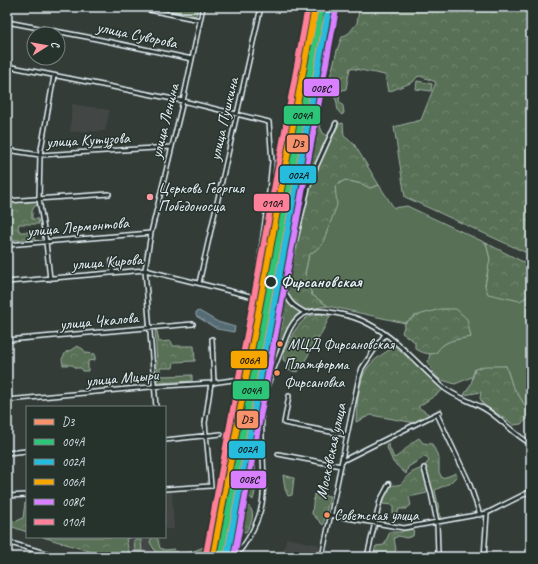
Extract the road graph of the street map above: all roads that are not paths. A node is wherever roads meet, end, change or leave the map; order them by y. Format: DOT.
graph roads {
  1 [pos="134,7"];
  2 [pos="203,7"];
  3 [pos="261,7"];
  4 [pos="200,20"];
  5 [pos="7,22"];
  6 [pos="192,59"];
  7 [pos="8,66"];
  8 [pos="54,76"];
  9 [pos="7,78"];
  10 [pos="183,101"];
  11 [pos="238,114"];
  12 [pos="336,123"];
  13 [pos="171,147"];
  14 [pos="7,150"];
  15 [pos="40,155"];
  16 [pos="109,194"];
  17 [pos="39,199"];
  18 [pos="7,201"];
  19 [pos="151,233"];
  20 [pos="46,242"];
  21 [pos="7,245"];
  22 [pos="112,261"];
  23 [pos="145,270"];
  24 [pos="113,272"];
  25 [pos="50,279"];
  26 [pos="7,282"];
  27 [pos="199,283"];
  28 [pos="254,297"];
  29 [pos="306,313"];
  30 [pos="193,324"];
  31 [pos="150,328"];
  32 [pos="385,334"];
  33 [pos="212,339"];
  34 [pos="7,340"];
  35 [pos="212,383"];
  36 [pos="154,387"];
  37 [pos="289,396"];
  38 [pos="7,400"];
  39 [pos="156,406"];
  40 [pos="221,434"];
  41 [pos="347,435"];
  42 [pos="206,436"];
  43 [pos="166,440"];
  44 [pos="531,444"];
  45 [pos="26,451"];
  46 [pos="7,453"];
  47 [pos="278,454"];
  48 [pos="342,461"];
  49 [pos="340,466"];
  50 [pos="424,468"];
  51 [pos="389,484"];
  52 [pos="166,489"];
  53 [pos="531,491"];
  54 [pos="26,495"];
  55 [pos="7,496"];
  56 [pos="486,513"];
  57 [pos="330,515"];
  58 [pos="480,515"];
  59 [pos="437,522"];
  60 [pos="374,523"];
  61 [pos="7,542"];
  62 [pos="59,557"];
  63 [pos="235,557"];
  64 [pos="322,557"];
  65 [pos="367,557"];
  66 [pos="436,557"];
  67 [pos="484,557"];
  1 -- 4 [label="street"];
  2 -- 4 [label="street, улица Ленина"];
  3 -- 11 [label="street, улица Пушкина"];
  4 -- 6 [label="street, улица Ленина"];
  5 -- 6 [label="street, улица Суворова"];
  6 -- 10 [label="street, улица Ленина"];
  7 -- 8 [label="street"];
  7 -- 9 [label="street"];
  8 -- 10 [label="street"];
  8 -- 15 [label="street"];
  10 -- 11 [label="street"];
  10 -- 13 [label="street, улица Ленина"];
  11 -- 27 [label="street, улица Пушкина"];
  11 -- 28 [label="street"];
  12 -- 29 [label="street"];
  13 -- 15 [label="street, улица Кутузова"];
  13 -- 19 [label="street, улица Ленина"];
  14 -- 15 [label="street, улица Кутузова"];
  15 -- 17 [label="street"];
  16 -- 17 [label="street"];
  17 -- 18 [label="street"];
  17 -- 20 [label="street"];
  19 -- 20 [label="street, улица Лермонтова"];
  19 -- 23 [label="street, улица Ленина"];
  20 -- 21 [label="street, улица Лермонтова"];
  20 -- 25 [label="street"];
  22 -- 24 [label="street"];
  23 -- 24 [label="street, улица Кирова"];
  23 -- 27 [label="street, улица Кирова"];
  23 -- 31 [label="street, улица Ленина"];
  24 -- 25 [label="street, улица Кирова"];
  25 -- 26 [label="street, улица Кирова"];
  27 -- 28 [label="street, улица Кирова"];
  28 -- 35 [label="street, улица Мцыри"];
  29 -- 32 [label="street"];
  29 -- 63 [label="street"];
  30 -- 31 [label="street, улица Чкалова"];
  31 -- 34 [label="street, улица Чкалова"];
  31 -- 36 [label="street, улица Ленина"];
  32 -- 41 [label="street, Московская улица"];
  32 -- 44 [label="street"];
  33 -- 35 [label="street"];
  35 -- 36 [label="street, улица Мцыри"];
  35 -- 42 [label="street"];
  36 -- 38 [label="street, улица Мцыри"];
  36 -- 39 [label="street, улица Ленина"];
  37 -- 41 [label="street"];
  40 -- 42 [label="street"];
  41 -- 48 [label="street, Московская улица"];
  42 -- 43 [label="street"];
  42 -- 52 [label="street"];
  45 -- 46 [label="street"];
  47 -- 49 [label="street"];
  48 -- 49 [label="street, Московская улица"];
  48 -- 58 [label="street"];
  49 -- 57 [label="street, Московская улица"];
  50 -- 59 [label="street"];
  51 -- 60 [label="street"];
  53 -- 56 [label="street"];
  54 -- 55 [label="street"];
  56 -- 58 [label="street"];
  56 -- 67 [label="street"];
  57 -- 60 [label="street"];
  57 -- 64 [label="street, Московская улица"];
  58 -- 59 [label="street"];
  59 -- 60 [label="street"];
  59 -- 66 [label="street"];
  60 -- 65 [label="street"];
  61 -- 62 [label="street"];
}
